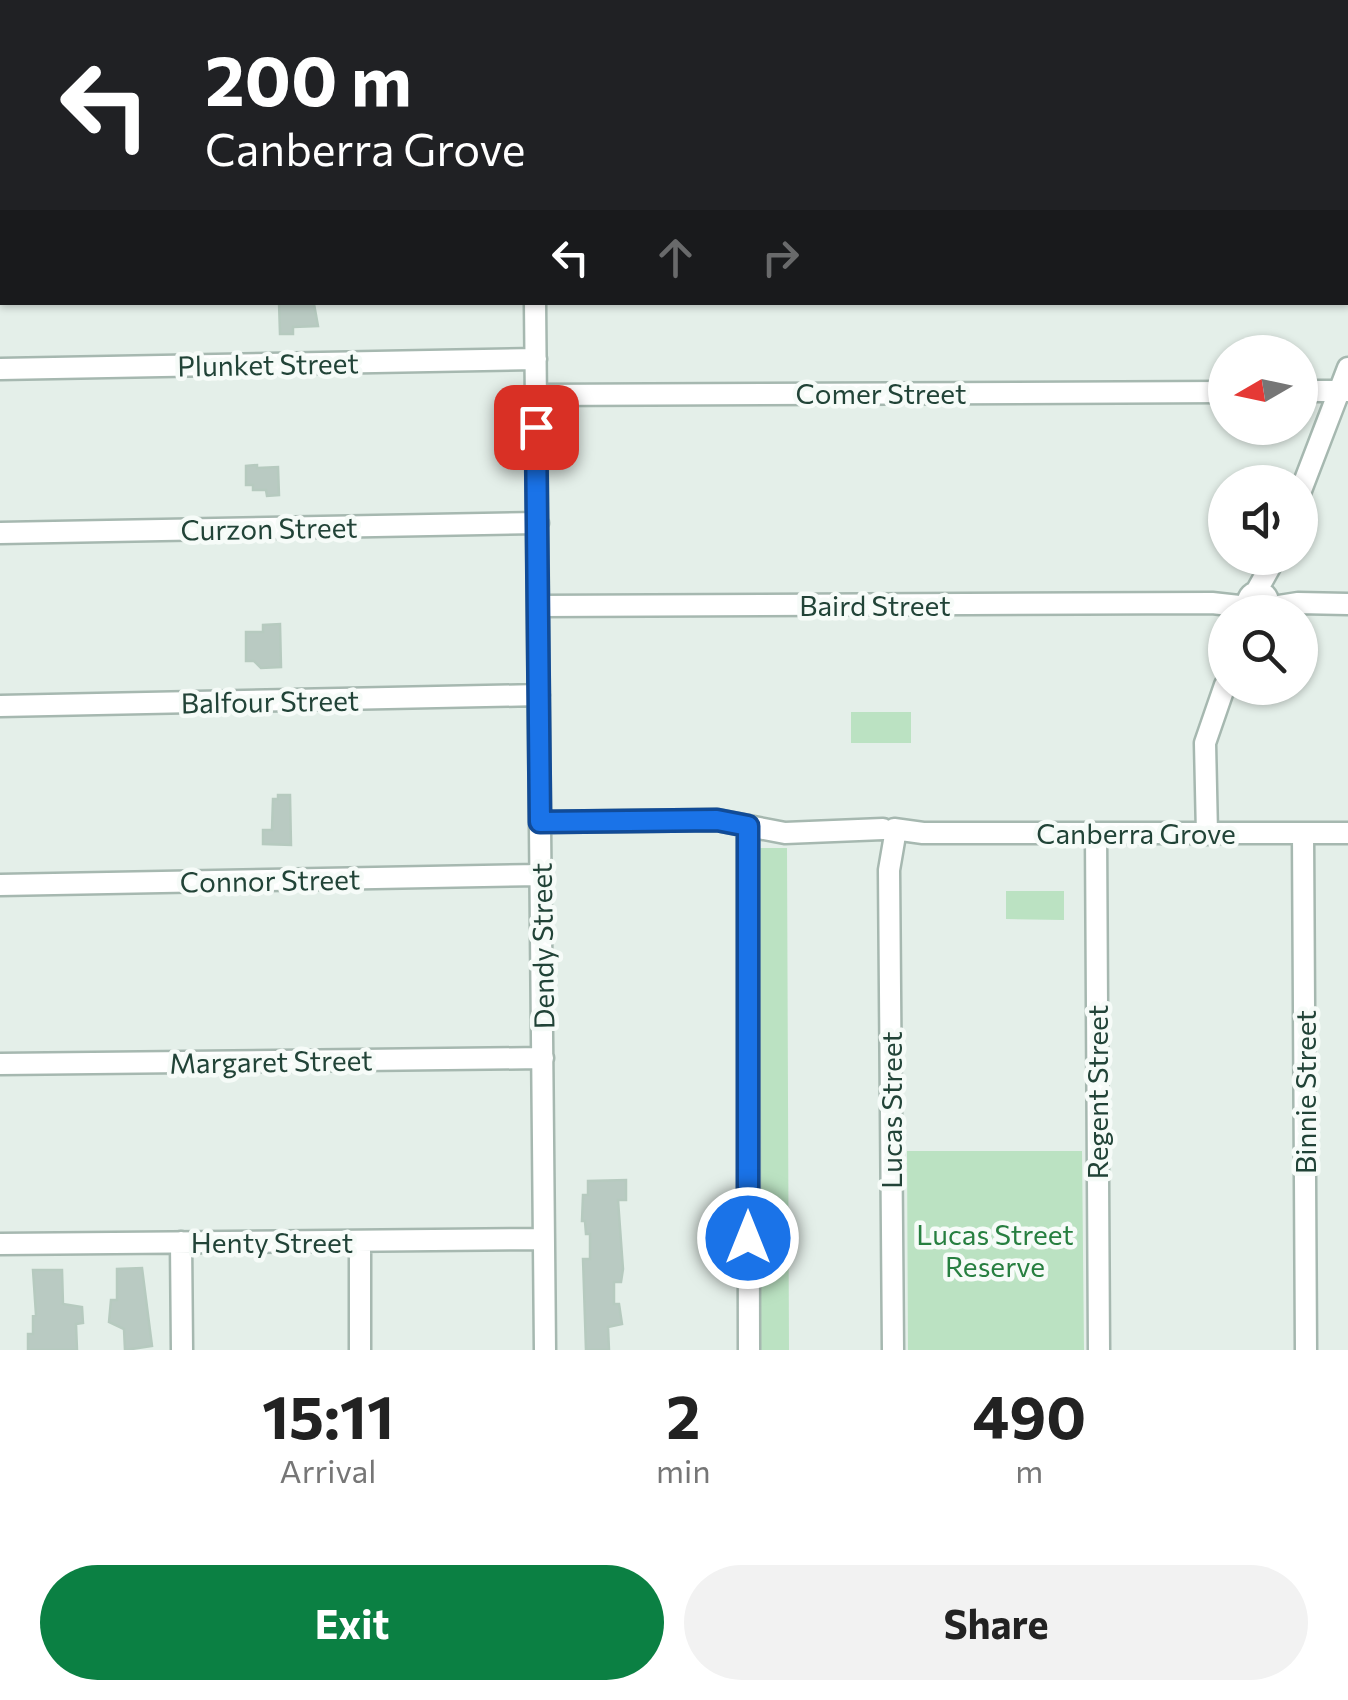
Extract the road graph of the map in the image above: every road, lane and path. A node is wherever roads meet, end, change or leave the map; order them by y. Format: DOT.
graph roads {
  1 [pos="535,305"];
  2 [pos="536,359"];
  3 [pos="1348,368"];
  4 [pos="0,369"];
  5 [pos="1318,391"];
  6 [pos="1344,391"];
  7 [pos="1208,392"];
  8 [pos="536,395"];
  9 [pos="1312,465"];
  10 [pos="538,523"];
  11 [pos="0,533"];
  12 [pos="1208,603"];
  13 [pos="1318,603"];
  14 [pos="1348,604"];
  15 [pos="539,606"];
  16 [pos="540,696"];
  17 [pos="1218,705"];
  18 [pos="0,706"];
  19 [pos="540,822"];
  20 [pos="748,826"];
  21 [pos="1096,833"];
  22 [pos="1206,834"];
  23 [pos="1303,834"];
  24 [pos="1348,834"];
  25 [pos="889,836"];
  26 [pos="541,875"];
  27 [pos="0,885"];
  28 [pos="543,1058"];
  29 [pos="0,1064"];
  30 [pos="544,1240"];
  31 [pos="180,1242"];
  32 [pos="360,1242"];
  33 [pos="0,1244"];
  34 [pos="182,1350"];
  35 [pos="360,1350"];
  36 [pos="545,1350"];
  37 [pos="749,1350"];
  38 [pos="892,1350"];
  39 [pos="1099,1350"];
  40 [pos="1306,1350"];
  1 -- 2 [label="street, Dendy Street"];
  2 -- 4 [label="street, Plunket Street"];
  2 -- 8 [label="street, Dendy Street"];
  3 -- 6 [label="street"];
  5 -- 6 [label="street"];
  6 -- 9 [label="street"];
  7 -- 8 [label="street, Comer Street"];
  8 -- 10 [label="street, Dendy Street"];
  10 -- 11 [label="street, Curzon Street"];
  10 -- 15 [label="street, Dendy Street"];
  12 -- 15 [label="street, Baird Street"];
  13 -- 14 [label="street, Baird Street"];
  15 -- 16 [label="street, Dendy Street"];
  16 -- 18 [label="street, Balfour Street"];
  16 -- 19 [label="street, Dendy Street"];
  17 -- 22 [label="street"];
  19 -- 20 [label="street, Canberra Grove"];
  19 -- 26 [label="street, Dendy Street"];
  20 -- 25 [label="street, Canberra Grove"];
  20 -- 37 [label="street"];
  21 -- 22 [label="street, Canberra Grove"];
  21 -- 25 [label="street, Canberra Grove"];
  21 -- 39 [label="street, Regent Street"];
  22 -- 23 [label="street, Canberra Grove"];
  23 -- 24 [label="street, Canberra Grove"];
  23 -- 40 [label="street, Binnie Street"];
  25 -- 38 [label="street, Lucas Street"];
  26 -- 27 [label="street, Connor Street"];
  26 -- 28 [label="street, Dendy Street"];
  28 -- 29 [label="street, Margaret Street"];
  28 -- 30 [label="street, Dendy Street"];
  30 -- 32 [label="street, Henty Street"];
  30 -- 36 [label="street, Dendy Street"];
  31 -- 32 [label="street, Henty Street"];
  31 -- 33 [label="street, Henty Street"];
  31 -- 34 [label="street"];
  32 -- 35 [label="street"];
}
